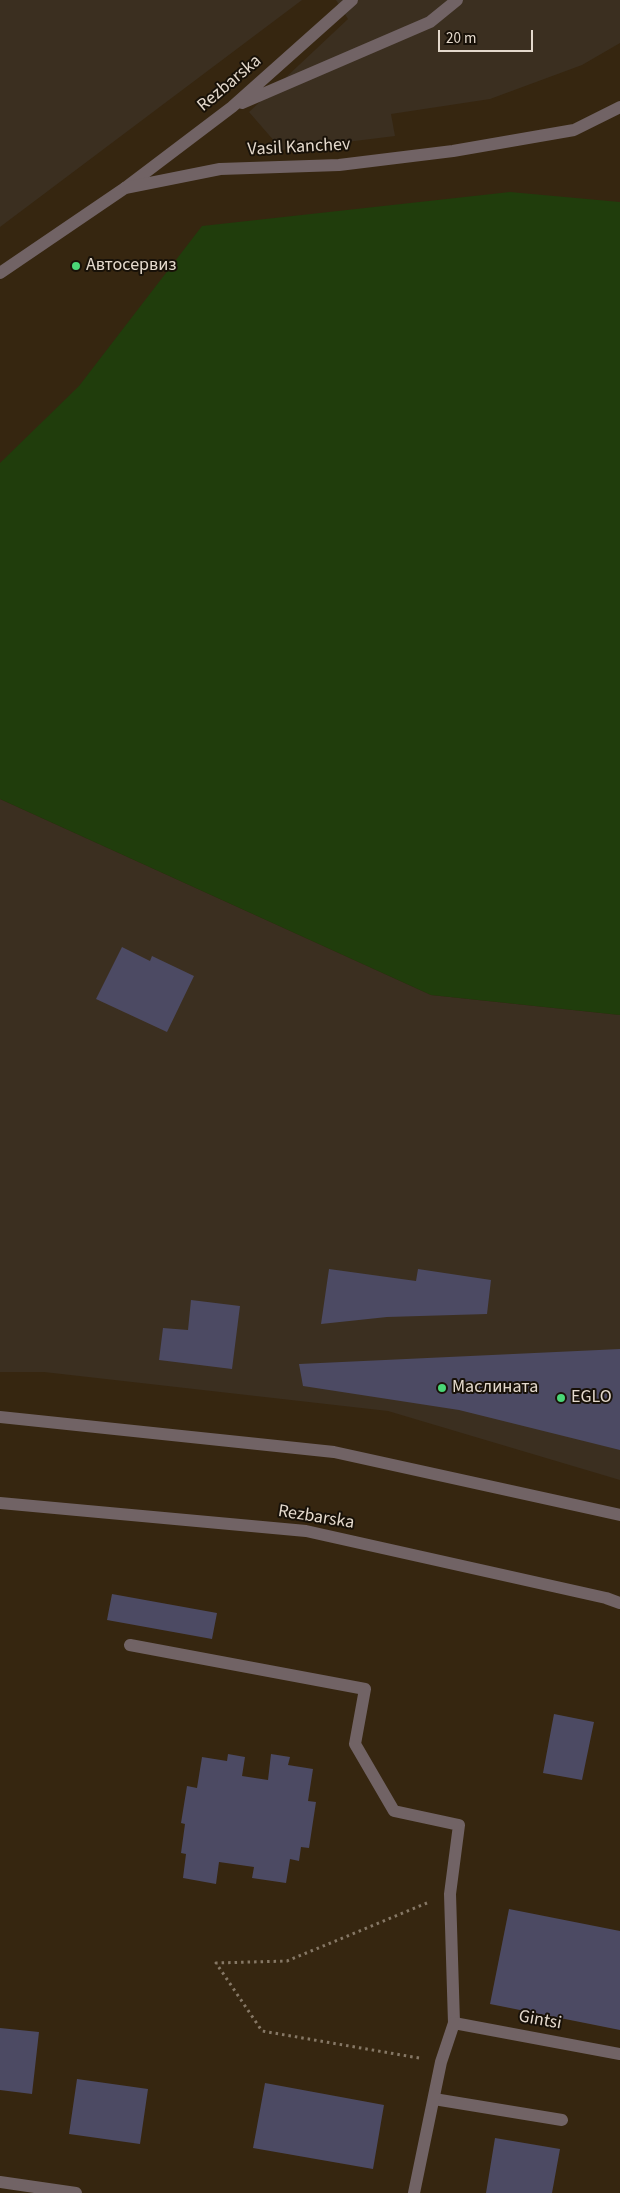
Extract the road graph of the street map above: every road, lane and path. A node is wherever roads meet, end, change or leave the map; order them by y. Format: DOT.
graph roads {
  1 [pos="352,0"];
  2 [pos="458,0"];
  3 [pos="232,107"];
  4 [pos="620,107"];
  5 [pos="125,188"];
  6 [pos="0,273"];
  7 [pos="0,1417"];
  8 [pos="0,1503"];
  9 [pos="620,1515"];
  10 [pos="620,1603"];
  11 [pos="130,1645"];
  12 [pos="450,1894"];
  13 [pos="454,2023"];
  14 [pos="620,2054"];
  15 [pos="441,2062"];
  16 [pos="434,2099"];
  17 [pos="562,2120"];
  18 [pos="0,2182"];
  19 [pos="76,2193"];
  20 [pos="414,2193"];
  1 -- 3 [label="street, Rezbarska"];
  2 -- 3 [label="street"];
  3 -- 5 [label="street, Rezbarska"];
  4 -- 5 [label="street, Vasil Kanchev"];
  5 -- 6 [label="street, Vasil Kanchev"];
  7 -- 9 [label="street"];
  8 -- 10 [label="street, Rezbarska"];
  11 -- 12 [label="street"];
  12 -- 13 [label="street"];
  12 -- 15 [label="path"];
  13 -- 14 [label="street, Gintsi"];
  13 -- 15 [label="street"];
  15 -- 16 [label="street"];
  16 -- 17 [label="street"];
  16 -- 20 [label="street"];
  18 -- 19 [label="street"];
}
